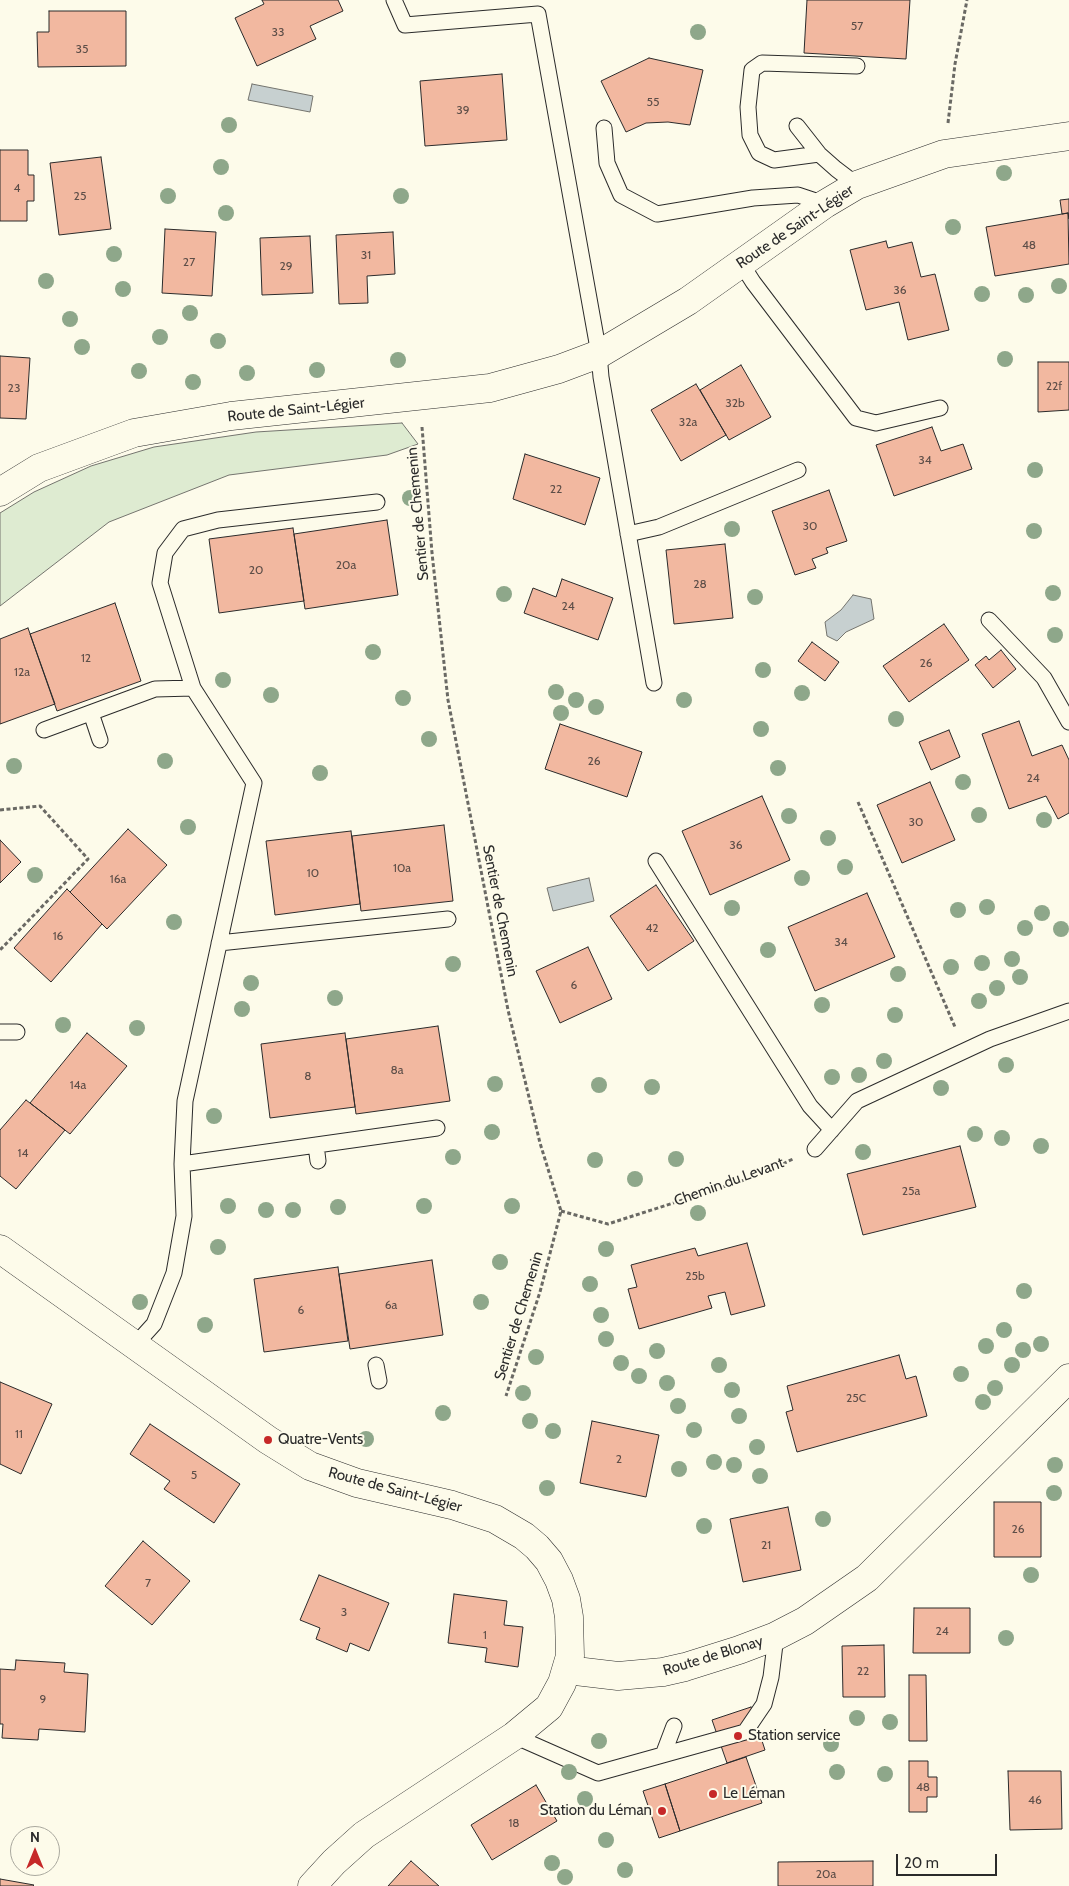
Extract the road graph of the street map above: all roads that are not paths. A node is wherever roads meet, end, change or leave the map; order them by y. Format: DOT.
graph roads {
  1 [pos="394,0"];
  2 [pos="857,66"];
  3 [pos="797,126"];
  4 [pos="604,128"];
  5 [pos="1069,136"];
  6 [pos="819,154"];
  7 [pos="857,185"];
  8 [pos="825,204"];
  9 [pos="741,263"];
  10 [pos="599,354"];
  11 [pos="940,408"];
  12 [pos="798,470"];
  13 [pos="0,492"];
  14 [pos="377,502"];
  15 [pos="628,534"];
  16 [pos="989,620"];
  17 [pos="654,683"];
  18 [pos="193,688"];
  19 [pos="91,712"];
  20 [pos="1069,722"];
  21 [pos="44,730"];
  22 [pos="100,740"];
  23 [pos="656,861"];
  24 [pos="448,919"];
  25 [pos="219,943"];
  26 [pos="1069,1011"];
  27 [pos="0,1032"];
  28 [pos="17,1032"];
  29 [pos="437,1128"];
  30 [pos="832,1130"];
  31 [pos="316,1145"];
  32 [pos="815,1149"];
  33 [pos="318,1161"];
  34 [pos="182,1164"];
  35 [pos="0,1248"];
  36 [pos="135,1345"];
  37 [pos="376,1365"];
  38 [pos="1069,1378"];
  39 [pos="379,1381"];
  40 [pos="776,1636"];
  41 [pos="567,1670"];
  42 [pos="674,1726"];
  43 [pos="514,1736"];
  44 [pos="663,1755"];
  45 [pos="312,1886"];
  1 -- 10 [label="lane"];
  2 -- 6 [label="lane"];
  3 -- 6 [label="lane"];
  4 -- 8 [label="lane"];
  5 -- 7 [label="main road, Route de Saint-Légier"];
  6 -- 7 [label="lane"];
  7 -- 8 [label="main road, Route de Saint-Légier"];
  8 -- 9 [label="main road, Route de Saint-Légier"];
  9 -- 10 [label="main road, Route de Saint-Légier"];
  9 -- 11 [label="lane"];
  10 -- 13 [label="main road, Route de Saint-Légier"];
  10 -- 15 [label="lane"];
  12 -- 15 [label="lane"];
  14 -- 18 [label="lane"];
  15 -- 17 [label="lane"];
  16 -- 20 [label="lane"];
  18 -- 19 [label="lane"];
  18 -- 25 [label="lane"];
  19 -- 21 [label="lane"];
  19 -- 22 [label="lane"];
  23 -- 30 [label="lane"];
  24 -- 25 [label="lane"];
  25 -- 34 [label="lane"];
  26 -- 30 [label="lane"];
  27 -- 28 [label="lane"];
  29 -- 31 [label="lane"];
  30 -- 32 [label="lane"];
  31 -- 33 [label="lane"];
  31 -- 34 [label="lane"];
  34 -- 36 [label="lane"];
  35 -- 36 [label="main road, Route de Saint-Légier"];
  36 -- 41 [label="main road, Route de Saint-Légier"];
  37 -- 39 [label="lane"];
  38 -- 40 [label="main road, Route de Blonay"];
  40 -- 41 [label="main road, Route de Blonay"];
  40 -- 44 [label="lane"];
  41 -- 43 [label="main road"];
  42 -- 44 [label="lane"];
  43 -- 44 [label="lane"];
  43 -- 45 [label="main road"];
}
